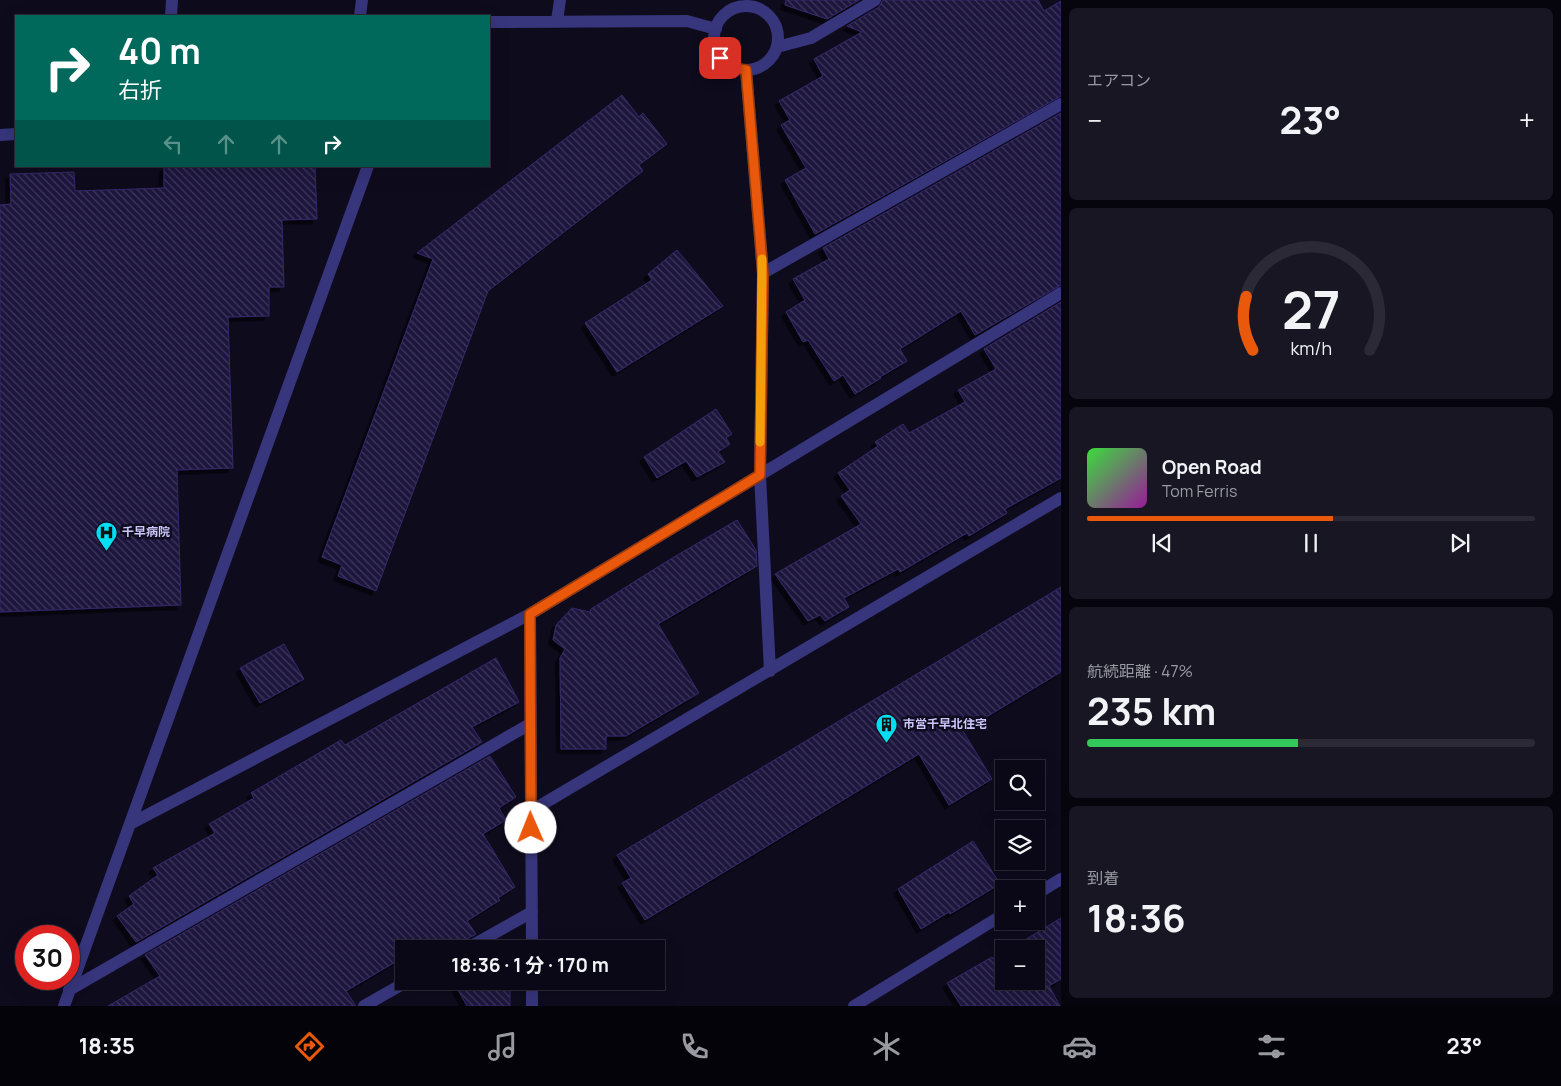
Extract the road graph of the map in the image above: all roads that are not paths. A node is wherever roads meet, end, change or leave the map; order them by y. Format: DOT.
graph roads {
  1 [pos="172,0"];
  2 [pos="362,0"];
  3 [pos="560,0"];
  4 [pos="875,0"];
  5 [pos="755,3"];
  6 [pos="171,15"];
  7 [pos="360,15"];
  8 [pos="557,21"];
  9 [pos="490,22"];
  10 [pos="716,28"];
  11 [pos="777,47"];
  12 [pos="746,70"];
  13 [pos="1061,104"];
  14 [pos="15,134"];
  15 [pos="0,135"];
  16 [pos="368,167"];
  17 [pos="763,274"];
  18 [pos="1061,293"];
  19 [pos="760,475"];
  20 [pos="1061,498"];
  21 [pos="530,614"];
  22 [pos="770,671"];
  23 [pos="530,724"];
  24 [pos="531,812"];
  25 [pos="130,824"];
  26 [pos="1061,879"];
  27 [pos="1045,889"];
  28 [pos="532,912"];
  29 [pos="995,920"];
  30 [pos="482,940"];
  31 [pos="532,940"];
  32 [pos="80,960"];
  33 [pos="80,984"];
  34 [pos="395,988"];
  35 [pos="69,990"];
  36 [pos="532,990"];
  37 [pos="64,1006"];
  38 [pos="364,1006"];
  39 [pos="532,1006"];
  40 [pos="854,1006"];
  1 -- 6 [label="street"];
  2 -- 7 [label="street"];
  3 -- 8 [label="street"];
  4 -- 11 [label="street"];
  5 -- 10 [label="street"];
  5 -- 11 [label="street"];
  8 -- 9 [label="street"];
  8 -- 10 [label="street"];
  10 -- 12 [label="street"];
  11 -- 12 [label="street"];
  12 -- 17 [label="street"];
  13 -- 17 [label="street"];
  14 -- 15 [label="street"];
  16 -- 25 [label="street"];
  17 -- 19 [label="street"];
  18 -- 19 [label="street"];
  19 -- 21 [label="street"];
  19 -- 22 [label="street"];
  20 -- 22 [label="street"];
  21 -- 23 [label="street"];
  21 -- 25 [label="street"];
  22 -- 24 [label="street"];
  23 -- 24 [label="street"];
  23 -- 33 [label="street"];
  24 -- 28 [label="street"];
  25 -- 32 [label="street"];
  26 -- 27 [label="street"];
  28 -- 30 [label="street"];
  28 -- 31 [label="street"];
  29 -- 40 [label="street"];
  34 -- 38 [label="street"];
  35 -- 37 [label="street"];
  36 -- 39 [label="street"];
}
